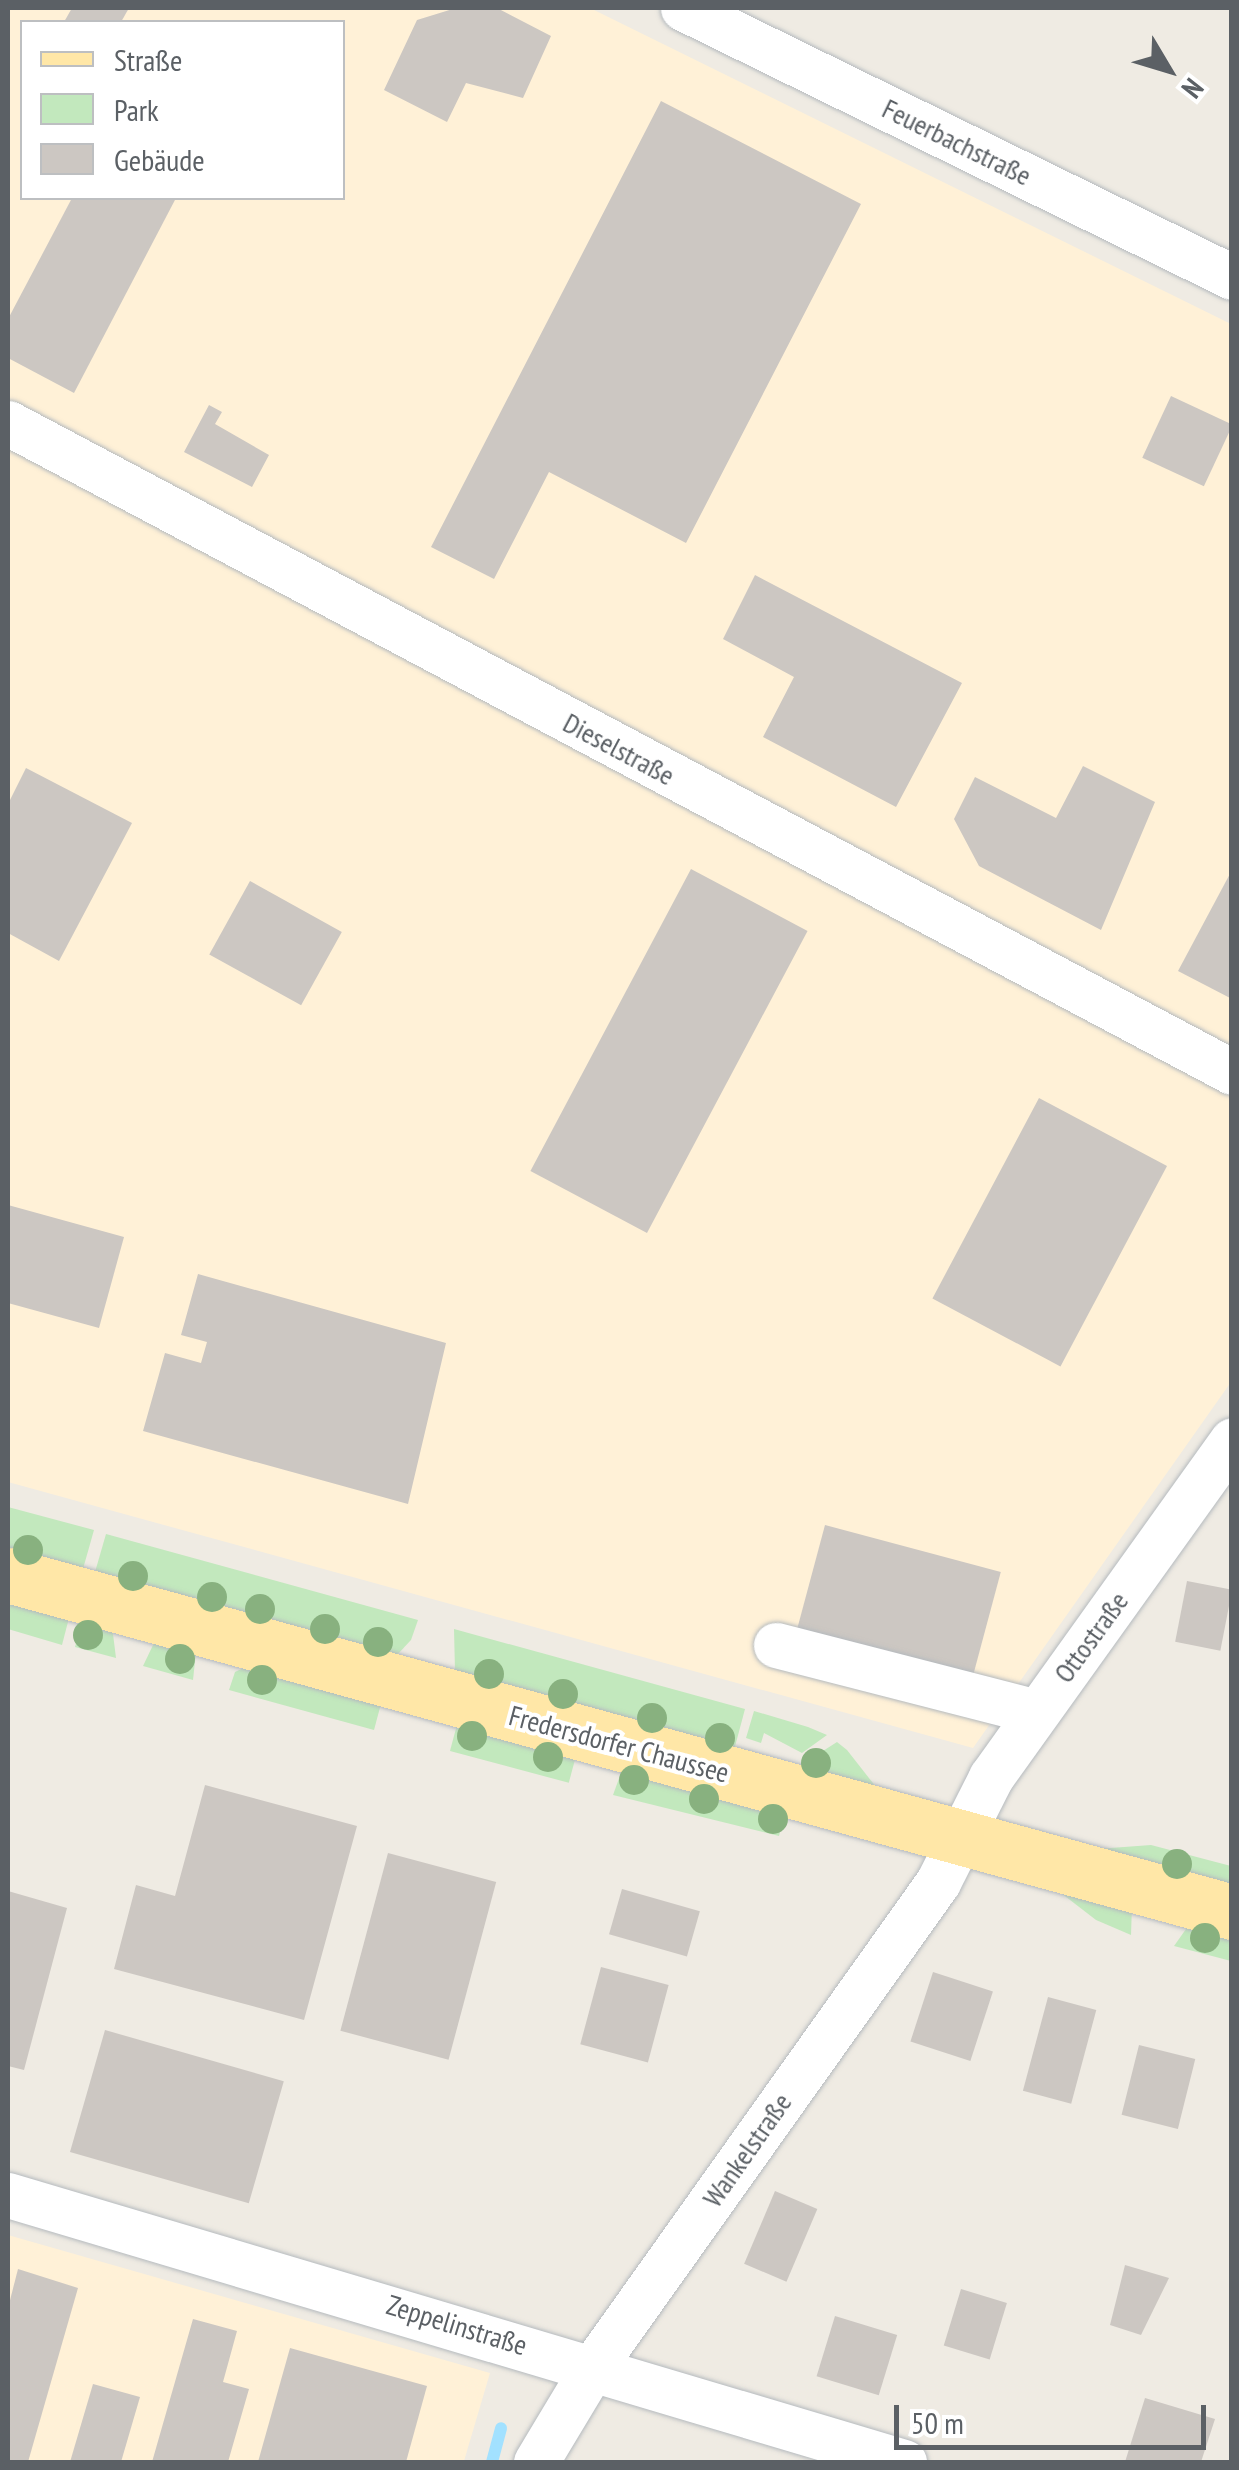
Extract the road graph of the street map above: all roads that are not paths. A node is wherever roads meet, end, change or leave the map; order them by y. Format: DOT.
graph roads {
  1 [pos="683,8"];
  2 [pos="1232,277"];
  3 [pos="8,423"];
  4 [pos="1232,1072"];
  5 [pos="1232,1440"];
  6 [pos="8,1575"];
  7 [pos="776,1645"];
  8 [pos="1037,1712"];
  9 [pos="963,1840"];
  10 [pos="1232,1912"];
  11 [pos="8,2195"];
  12 [pos="593,2367"];
  13 [pos="536,2462"];
  14 [pos="904,2462"];
  1 -- 2 [label="street, Feuerbachstraße"];
  3 -- 4 [label="street, Dieselstraße"];
  5 -- 8 [label="street, Ottostraße"];
  6 -- 9 [label="main road, Fredersdorfer Chaussee"];
  7 -- 8 [label="street"];
  8 -- 9 [label="street, Ottostraße"];
  9 -- 10 [label="main road, Fredersdorfer Chaussee"];
  9 -- 12 [label="street, Wankelstraße"];
  11 -- 12 [label="street, Zeppelinstraße"];
  12 -- 13 [label="street, Wankelstraße"];
  12 -- 14 [label="street, Zeppelinstraße"];
}
